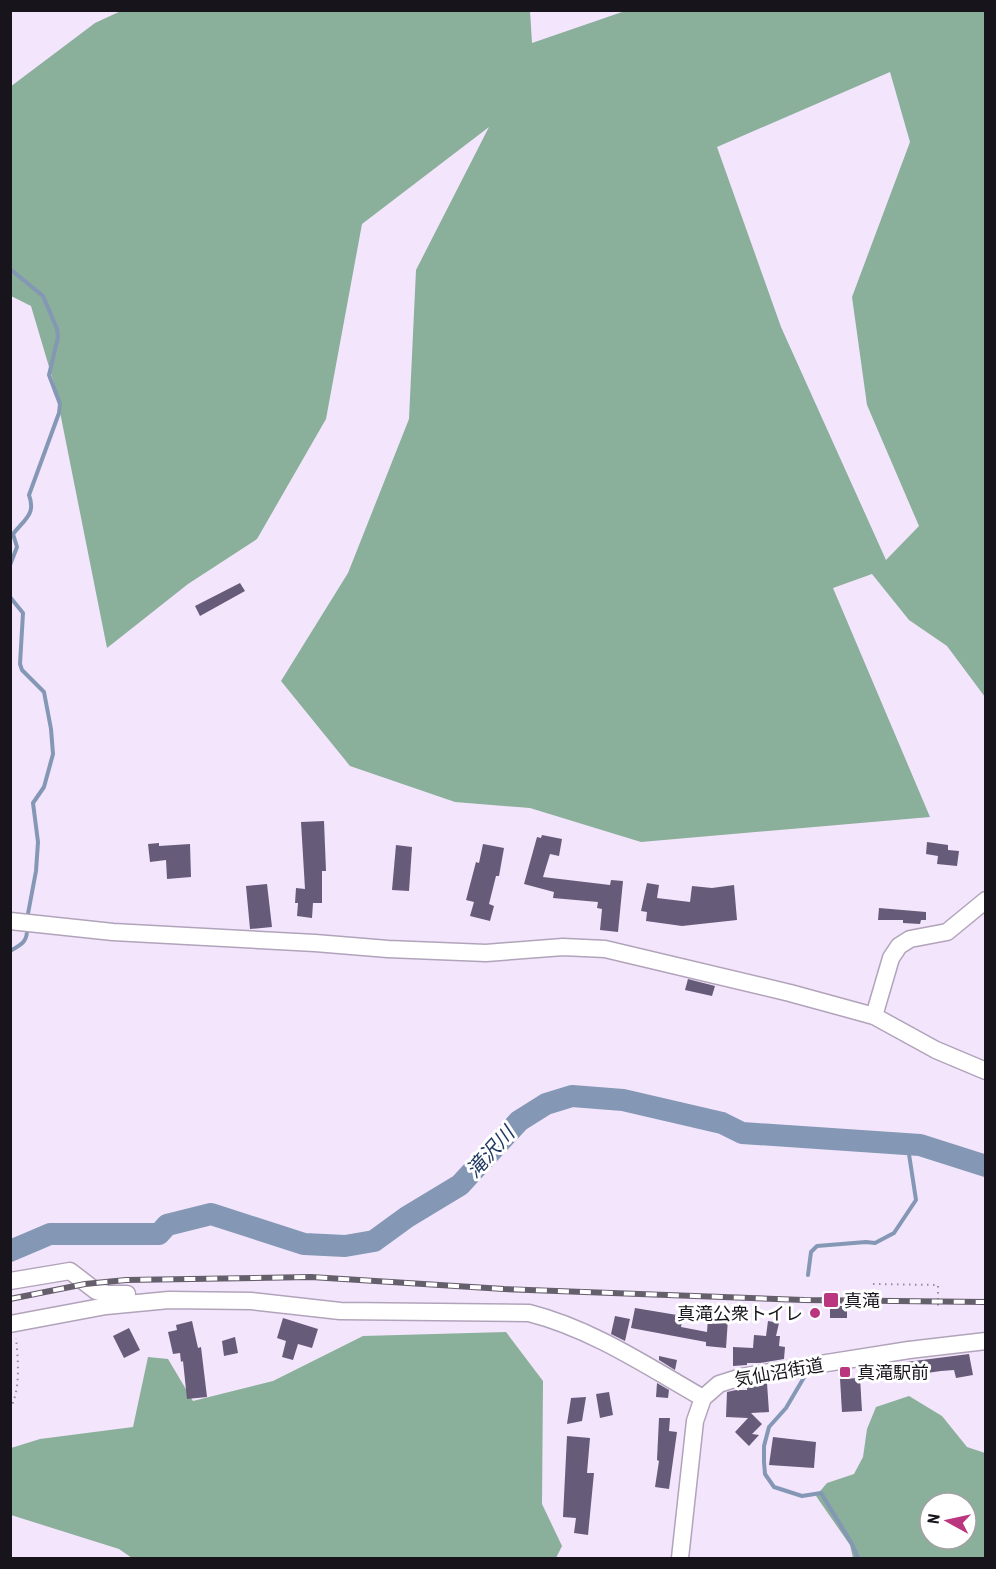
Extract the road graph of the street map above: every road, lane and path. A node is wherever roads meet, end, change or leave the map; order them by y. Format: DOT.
graph roads {
  1 [pos="986,900"];
  2 [pos="10,921"];
  3 [pos="874,1016"];
  4 [pos="986,1071"];
  5 [pos="10,1281"];
  6 [pos="873,1284"];
  7 [pos="169,1300"];
  8 [pos="938,1307"];
  9 [pos="13,1324"];
  10 [pos="986,1341"];
  11 [pos="703,1398"];
  12 [pos="10,1409"];
  13 [pos="680,1558"];
  1 -- 3 [label="street"];
  2 -- 3 [label="street"];
  3 -- 4 [label="street"];
  5 -- 7 [label="street"];
  6 -- 8 [label="path"];
  7 -- 9 [label="street"];
  7 -- 11 [label="street"];
  9 -- 12 [label="path"];
  10 -- 11 [label="street, 気仙沼街道"];
  11 -- 13 [label="street"];
}
